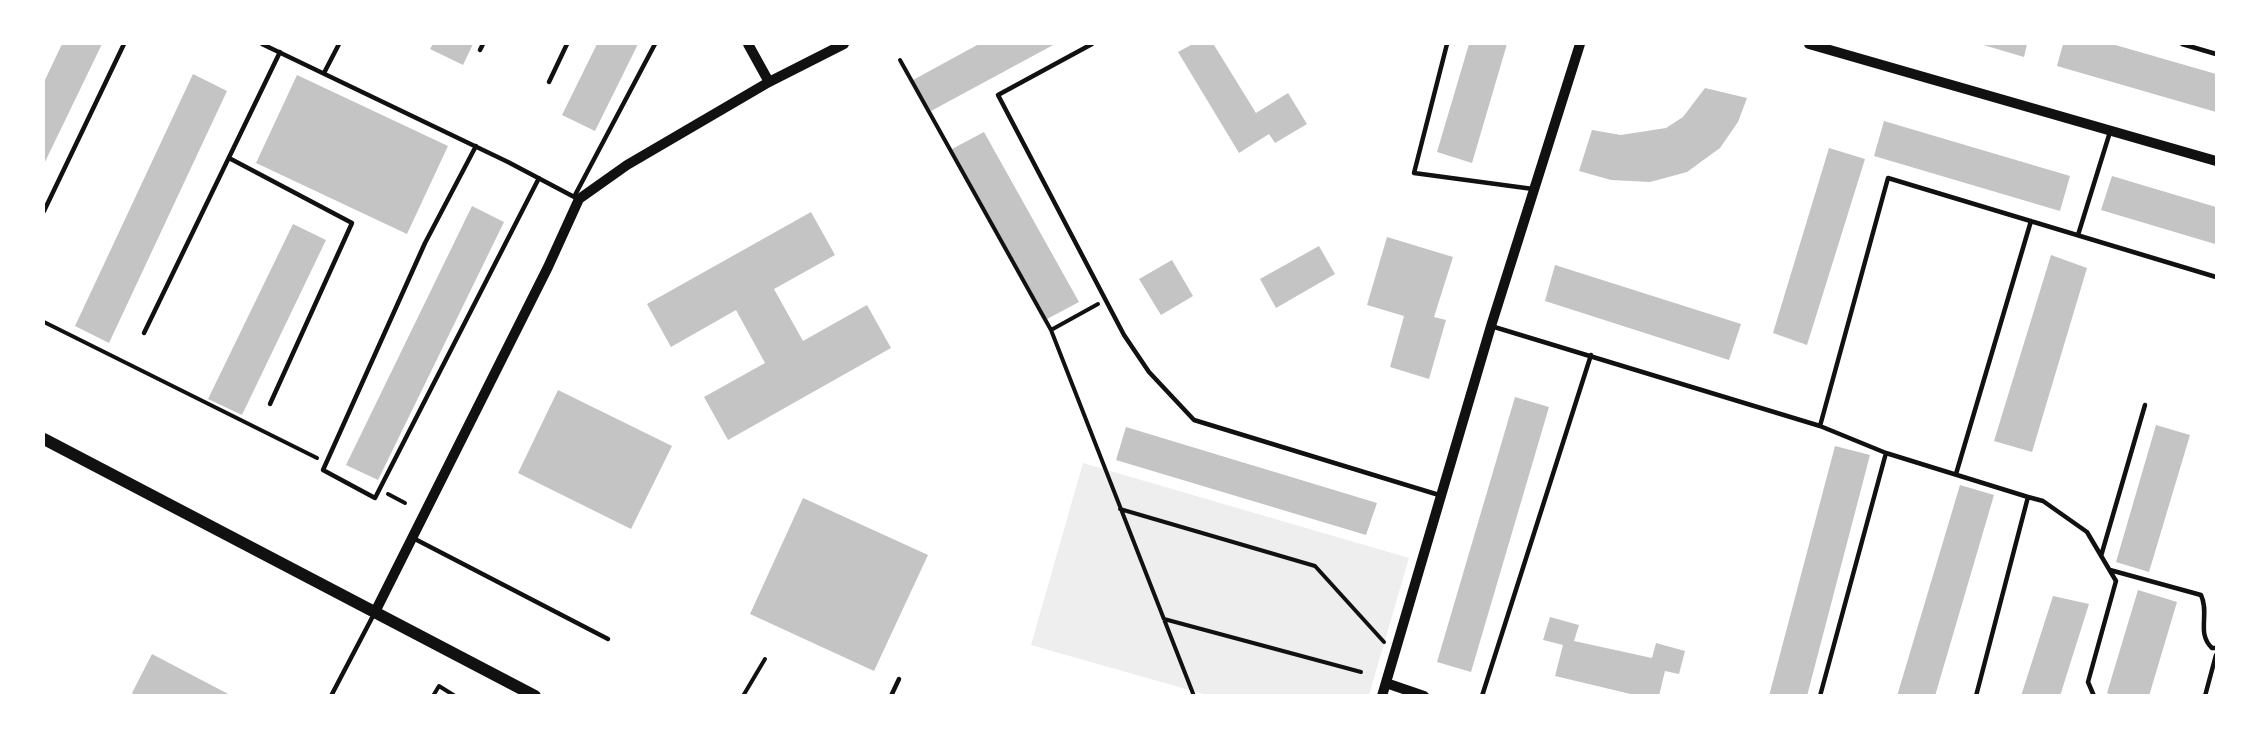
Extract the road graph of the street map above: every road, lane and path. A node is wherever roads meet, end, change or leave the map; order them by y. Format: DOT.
graph roads {
  1 [pos="124,44"];
  2 [pos="262,44"];
  3 [pos="339,44"];
  4 [pos="483,44"];
  5 [pos="567,44"];
  6 [pos="655,44"];
  7 [pos="748,44"];
  8 [pos="844,44"];
  9 [pos="1092,44"];
  10 [pos="1447,44"];
  11 [pos="1580,44"];
  12 [pos="1809,44"];
  13 [pos="2182,44"];
  14 [pos="480,50"];
  15 [pos="280,52"];
  16 [pos="2217,54"];
  17 [pos="900,60"];
  18 [pos="324,73"];
  19 [pos="549,82"];
  20 [pos="769,82"];
  21 [pos="2110,130"];
  22 [pos="476,146"];
  23 [pos="229,158"];
  24 [pos="2217,161"];
  25 [pos="539,178"];
  26 [pos="1533,189"];
  27 [pos="576,198"];
  28 [pos="44,211"];
  29 [pos="2031,221"];
  30 [pos="2078,236"];
  31 [pos="2217,277"];
  32 [pos="1105,301"];
  33 [pos="44,322"];
  34 [pos="1491,326"];
  35 [pos="1051,330"];
  36 [pos="144,333"];
  37 [pos="1591,355"];
  38 [pos="270,404"];
  39 [pos="2145,405"];
  40 [pos="1820,426"];
  41 [pos="44,439"];
  42 [pos="1886,453"];
  43 [pos="326,463"];
  44 [pos="1956,474"];
  45 [pos="379,490"];
  46 [pos="1442,496"];
  47 [pos="2028,497"];
  48 [pos="405,503"];
  49 [pos="1120,509"];
  50 [pos="411,537"];
  51 [pos="2101,556"];
  52 [pos="2110,570"];
  53 [pos="375,612"];
  54 [pos="1164,619"];
  55 [pos="608,639"];
  56 [pos="1396,648"];
  57 [pos="2217,648"];
  58 [pos="2217,655"];
  59 [pos="765,659"];
  60 [pos="1361,672"];
  61 [pos="899,679"];
  62 [pos="1386,683"];
  63 [pos="331,696"];
  64 [pos="432,696"];
  65 [pos="455,696"];
  66 [pos="535,696"];
  67 [pos="743,696"];
  68 [pos="891,696"];
  69 [pos="1194,696"];
  70 [pos="1382,696"];
  71 [pos="1424,696"];
  72 [pos="1482,696"];
  73 [pos="1820,696"];
  74 [pos="1976,696"];
  75 [pos="2094,696"];
  76 [pos="2205,696"];
  1 -- 28 [label="lane"];
  2 -- 15 [label="lane"];
  3 -- 18 [label="lane"];
  4 -- 14 [label="lane"];
  5 -- 19 [label="lane"];
  6 -- 27 [label="lane"];
  7 -- 20 [label="street"];
  8 -- 20 [label="street"];
  9 -- 32 [label="lane"];
  10 -- 26 [label="lane"];
  11 -- 26 [label="street"];
  12 -- 21 [label="street"];
  13 -- 16 [label="lane"];
  15 -- 18 [label="lane"];
  15 -- 23 [label="lane"];
  17 -- 35 [label="path"];
  18 -- 22 [label="lane"];
  20 -- 27 [label="street"];
  21 -- 24 [label="street"];
  21 -- 30 [label="lane"];
  22 -- 25 [label="lane"];
  22 -- 43 [label="lane"];
  23 -- 36 [label="lane"];
  23 -- 38 [label="lane"];
  25 -- 27 [label="lane"];
  25 -- 45 [label="lane"];
  26 -- 34 [label="street"];
  27 -- 50 [label="street"];
  29 -- 30 [label="lane"];
  29 -- 40 [label="lane"];
  29 -- 44 [label="lane"];
  30 -- 31 [label="lane"];
  32 -- 35 [label="path"];
  32 -- 46 [label="lane"];
  33 -- 43 [label="path"];
  34 -- 37 [label="lane"];
  34 -- 46 [label="street"];
  35 -- 49 [label="path"];
  37 -- 40 [label="lane"];
  37 -- 72 [label="lane"];
  39 -- 51 [label="lane"];
  40 -- 42 [label="lane"];
  41 -- 53 [label="main road"];
  42 -- 44 [label="lane"];
  42 -- 73 [label="lane"];
  43 -- 45 [label="lane"];
  44 -- 47 [label="lane"];
  45 -- 48 [label="path"];
  46 -- 56 [label="street"];
  47 -- 51 [label="lane"];
  47 -- 74 [label="lane"];
  49 -- 54 [label="path"];
  49 -- 56 [label="path"];
  50 -- 53 [label="street"];
  50 -- 55 [label="lane"];
  51 -- 52 [label="lane"];
  52 -- 57 [label="lane"];
  52 -- 75 [label="lane"];
  53 -- 63 [label="lane"];
  53 -- 66 [label="main road"];
  54 -- 60 [label="path"];
  54 -- 69 [label="path"];
  56 -- 62 [label="street"];
  58 -- 76 [label="lane"];
  59 -- 67 [label="path"];
  61 -- 68 [label="lane"];
  62 -- 70 [label="street"];
  62 -- 71 [label="street"];
  64 -- 65 [label="path"];
}
